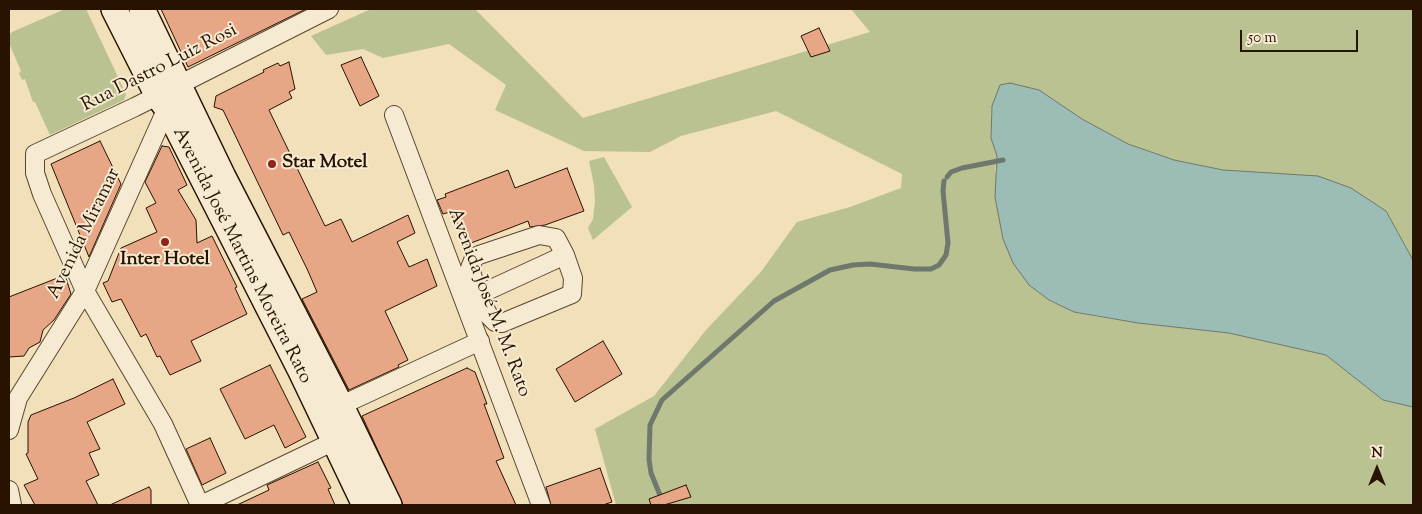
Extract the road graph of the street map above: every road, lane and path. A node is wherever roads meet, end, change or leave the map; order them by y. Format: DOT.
graph roads {
  1 [pos="114,9"];
  2 [pos="142,9"];
  3 [pos="329,9"];
  4 [pos="308,13"];
  5 [pos="168,96"];
  6 [pos="394,115"];
  7 [pos="565,256"];
  8 [pos="85,291"];
  9 [pos="471,298"];
  10 [pos="480,341"];
  11 [pos="311,396"];
  12 [pos="341,406"];
  13 [pos="9,430"];
  14 [pos="334,442"];
  15 [pos="363,454"];
  16 [pos="9,490"];
  17 [pos="12,505"];
  18 [pos="201,505"];
  19 [pos="365,505"];
  20 [pos="388,505"];
  21 [pos="541,505"];
  1 -- 5 [label="street, Avenida José Martins Moreira Rato"];
  2 -- 5 [label="street, Avenida José Martins Moreira Rato"];
  3 -- 4 [label="street, Rua Dastro Luiz Rosi"];
  4 -- 5 [label="street, Rua Dastro Luiz Rosi"];
  5 -- 8 [label="street, Avenida Miramar"];
  5 -- 8 [label="street, Rua Dastro Luiz Rosi"];
  5 -- 11 [label="street, Avenida José Martins Moreira Rato"];
  5 -- 12 [label="street, Avenida José Martins Moreira Rato"];
  6 -- 9 [label="street, Avenida José M. M. Rato"];
  7 -- 9 [label="street"];
  7 -- 9 [label="street"];
  7 -- 9 [label="street"];
  8 -- 13 [label="street, Avenida Miramar"];
  8 -- 18 [label="street"];
  9 -- 10 [label="street, Avenida José M. M. Rato"];
  10 -- 12 [label="street"];
  10 -- 21 [label="street, Avenida José M. M. Rato"];
  11 -- 12 [label="street"];
  11 -- 14 [label="street, Avenida José Martins Moreira Rato"];
  12 -- 15 [label="street, Avenida José Martins Moreira Rato"];
  14 -- 15 [label="street"];
  14 -- 18 [label="street"];
  14 -- 19 [label="street, Avenida José Martins Moreira Rato"];
  15 -- 20 [label="street, Avenida José Martins Moreira Rato"];
  16 -- 17 [label="street"];
}
